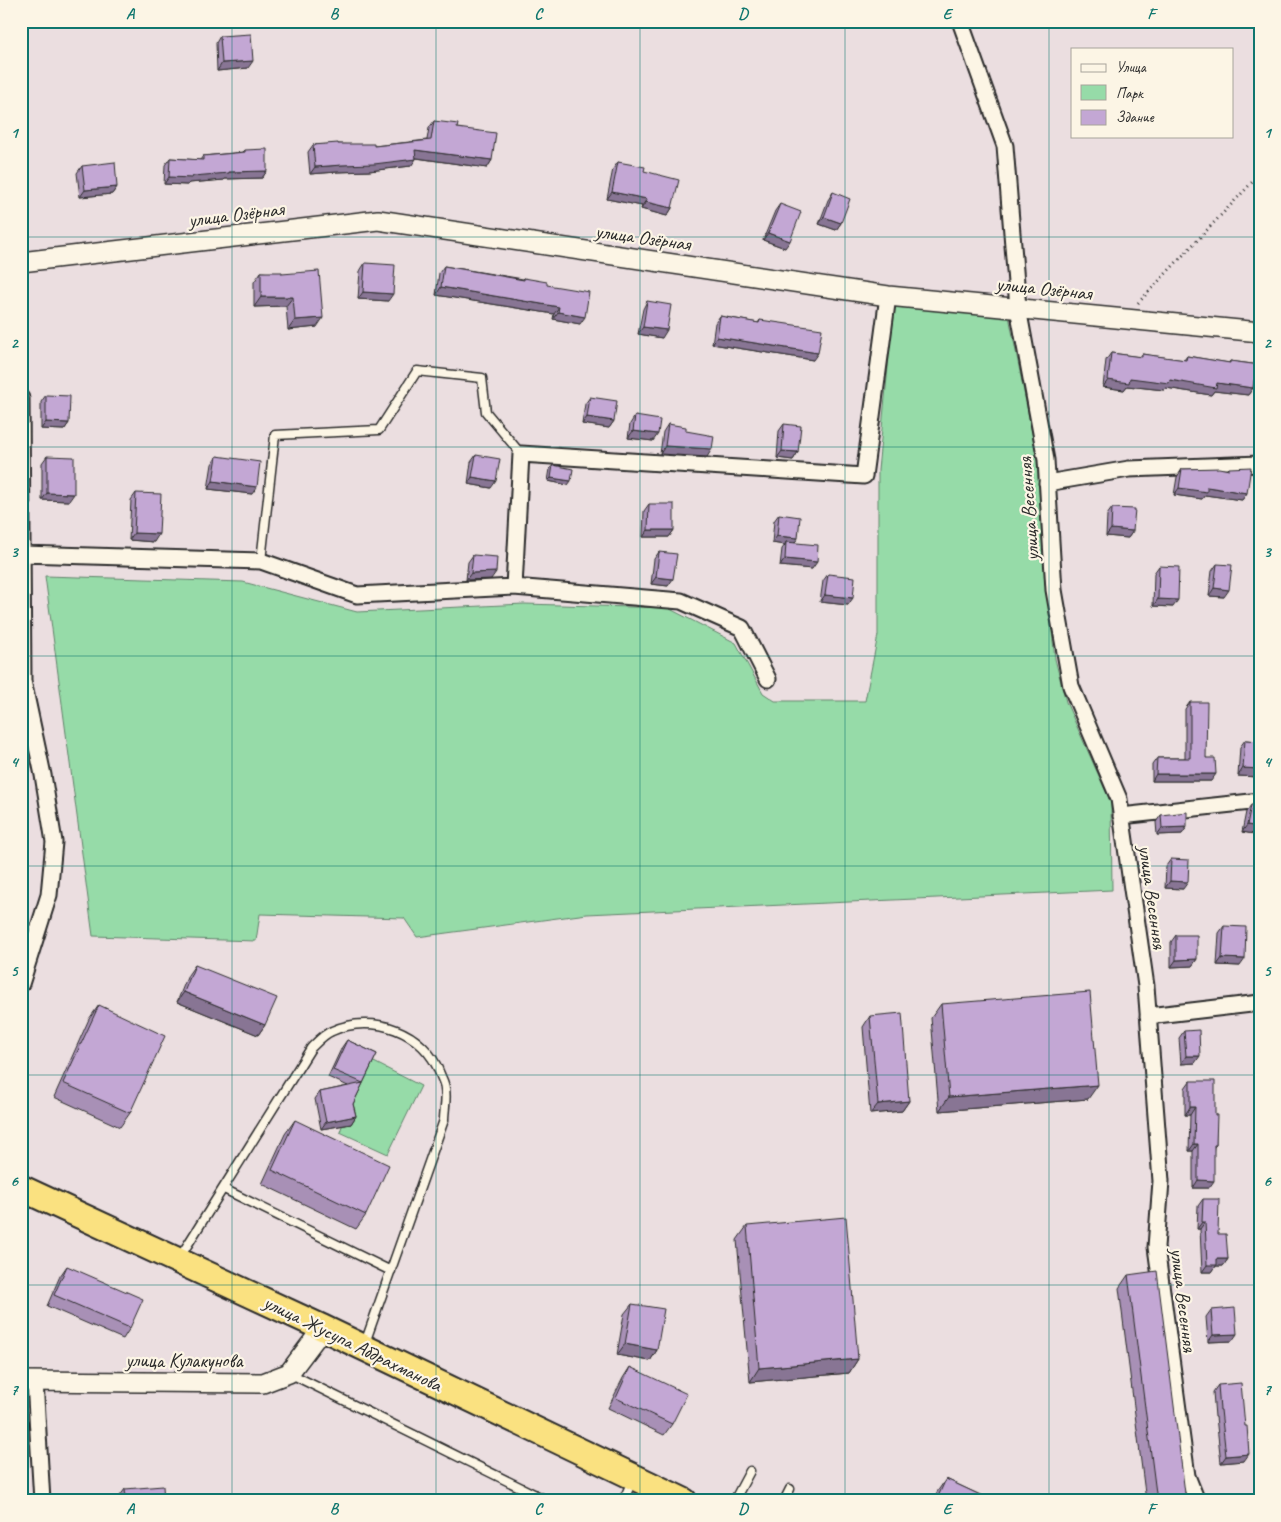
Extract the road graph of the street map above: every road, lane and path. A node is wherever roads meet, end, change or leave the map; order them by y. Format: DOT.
graph roads {
  1 [pos="960,21"];
  2 [pos="1260,174"];
  3 [pos="21,262"];
  4 [pos="888,296"];
  5 [pos="1018,308"];
  6 [pos="1123,318"];
  7 [pos="1260,332"];
  8 [pos="21,398"];
  9 [pos="521,454"];
  10 [pos="1260,464"];
  11 [pos="1047,483"];
  12 [pos="22,554"];
  13 [pos="261,560"];
  14 [pos="514,586"];
  15 [pos="768,679"];
  16 [pos="1260,801"];
  17 [pos="1121,816"];
  18 [pos="21,984"];
  19 [pos="1260,1004"];
  20 [pos="1148,1016"];
  21 [pos="21,1188"];
  22 [pos="224,1189"];
  23 [pos="178,1260"];
  24 [pos="391,1270"];
  25 [pos="324,1328"];
  26 [pos="363,1347"];
  27 [pos="289,1373"];
  28 [pos="28,1381"];
  29 [pos="750,1471"];
  30 [pos="634,1477"];
  31 [pos="790,1489"];
  32 [pos="42,1501"];
  33 [pos="548,1501"];
  34 [pos="623,1501"];
  35 [pos="684,1501"];
  36 [pos="734,1501"];
  37 [pos="784,1501"];
  38 [pos="1197,1501"];
  1 -- 5 [label="street, улица Весенняя"];
  2 -- 6 [label="path"];
  3 -- 4 [label="street, улица Озёрная"];
  4 -- 5 [label="street, улица Озёрная"];
  4 -- 9 [label="street"];
  5 -- 6 [label="street, улица Озёрная"];
  5 -- 11 [label="street, улица Весенняя"];
  6 -- 7 [label="street, улица Озёрная"];
  8 -- 12 [label="street"];
  9 -- 13 [label="lane"];
  9 -- 14 [label="street"];
  10 -- 11 [label="street"];
  11 -- 17 [label="street, улица Весенняя"];
  12 -- 13 [label="street"];
  12 -- 18 [label="street"];
  13 -- 14 [label="street"];
  14 -- 15 [label="street"];
  16 -- 17 [label="street"];
  17 -- 20 [label="street, улица Весенняя"];
  19 -- 20 [label="street"];
  20 -- 38 [label="street, улица Весенняя"];
  21 -- 23 [label="highway, улица Жусупа Абдрахманова"];
  22 -- 23 [label="lane"];
  22 -- 24 [label="lane"];
  22 -- 24 [label="lane"];
  23 -- 25 [label="highway, улица Жусупа Абдрахманова"];
  24 -- 26 [label="lane"];
  25 -- 26 [label="highway, улица Жусупа Абдрахманова"];
  25 -- 27 [label="street"];
  26 -- 30 [label="highway, улица Жусупа Абдрахманова"];
  27 -- 28 [label="street, улица Кулакунова"];
  27 -- 33 [label="lane"];
  28 -- 32 [label="street"];
  29 -- 36 [label="lane"];
  30 -- 34 [label="lane"];
  30 -- 35 [label="highway, улица Жусупа Абдрахманова"];
  31 -- 37 [label="lane"];
}
